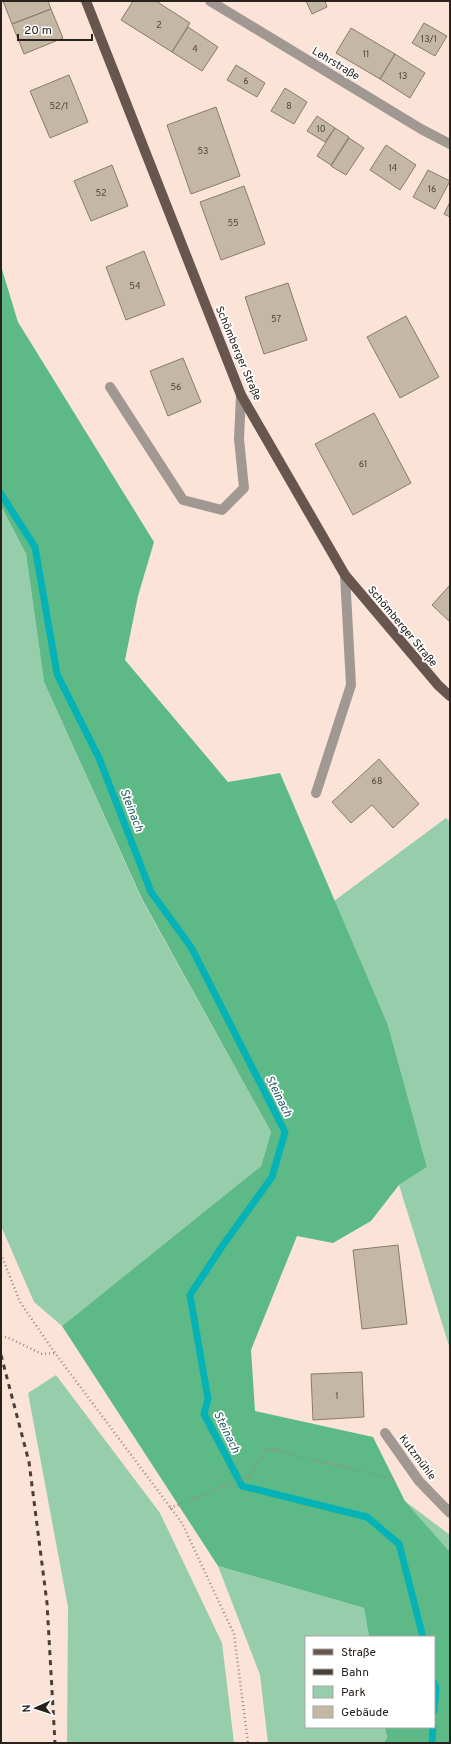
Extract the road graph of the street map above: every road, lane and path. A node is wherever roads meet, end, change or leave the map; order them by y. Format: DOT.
graph roads {
  1 [pos="86,1"];
  2 [pos="210,1"];
  3 [pos="450,144"];
  4 [pos="110,387"];
  5 [pos="241,395"];
  6 [pos="345,575"];
  7 [pos="450,696"];
  8 [pos="316,793"];
  9 [pos="1,1254"];
  10 [pos="1,1337"];
  11 [pos="55,1353"];
  12 [pos="385,1433"];
  13 [pos="425,1487"];
  14 [pos="170,1508"];
  15 [pos="450,1513"];
  16 [pos="248,1743"];
  1 -- 5 [label="main road, Schömberger Straße"];
  2 -- 3 [label="street, Lehrstraße"];
  4 -- 5 [label="street"];
  5 -- 6 [label="main road, Schömberger Straße"];
  6 -- 7 [label="main road, Schömberger Straße"];
  6 -- 8 [label="street"];
  9 -- 11 [label="path"];
  10 -- 11 [label="path"];
  11 -- 14 [label="path"];
  12 -- 13 [label="street, Kutzmühle"];
  13 -- 14 [label="path"];
  13 -- 15 [label="street, Kutzmühle"];
  14 -- 16 [label="path"];
}
